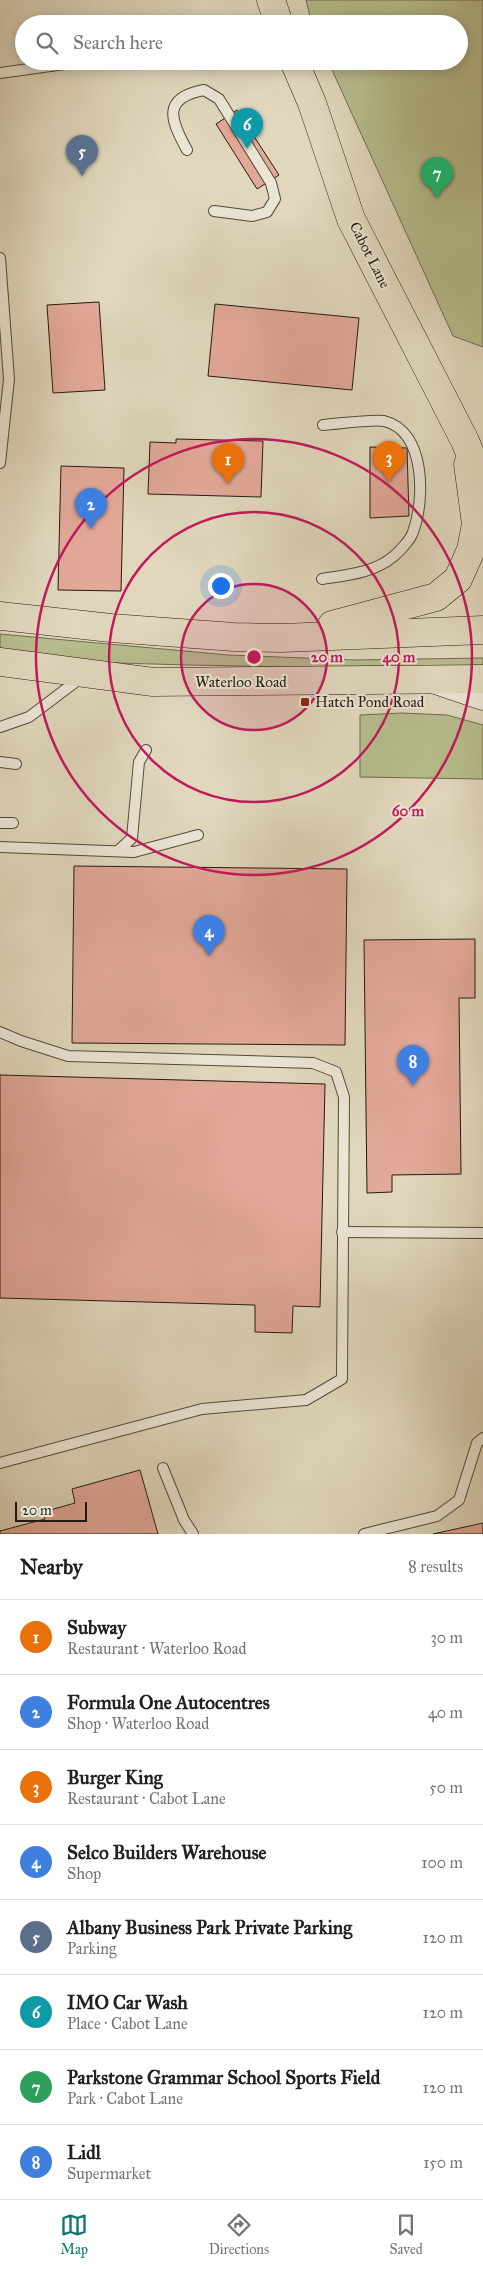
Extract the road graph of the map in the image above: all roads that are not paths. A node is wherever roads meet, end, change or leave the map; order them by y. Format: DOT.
graph roads {
  1 [pos="272,0"];
  2 [pos="276,15"];
  3 [pos="22,70"];
  4 [pos="298,70"];
  5 [pos="0,73"];
  6 [pos="187,150"];
  7 [pos="214,211"];
  8 [pos="0,258"];
  9 [pos="3,398"];
  10 [pos="323,425"];
  11 [pos="478,452"];
  12 [pos="0,461"];
  13 [pos="483,485"];
  14 [pos="322,579"];
  15 [pos="0,616"];
  16 [pos="483,630"];
  17 [pos="282,638"];
  18 [pos="0,662"];
  19 [pos="87,674"];
  20 [pos="483,679"];
  21 [pos="437,680"];
  22 [pos="483,696"];
  23 [pos="0,726"];
  24 [pos="146,750"];
  25 [pos="0,762"];
  26 [pos="16,764"];
  27 [pos="0,823"];
  28 [pos="13,823"];
  29 [pos="198,835"];
  30 [pos="0,847"];
  31 [pos="118,851"];
  32 [pos="0,1032"];
  33 [pos="342,1232"];
  34 [pos="483,1234"];
  35 [pos="483,1438"];
  36 [pos="0,1463"];
  37 [pos="163,1468"];
  38 [pos="192,1534"];
  39 [pos="364,1534"];
  1 -- 2 [label="main road"];
  3 -- 5 [label="lane"];
  4 -- 11 [label="main road, Cabot Lane"];
  6 -- 7 [label="lane"];
  8 -- 9 [label="lane"];
  9 -- 12 [label="lane"];
  10 -- 14 [label="lane"];
  11 -- 13 [label="main road, Cabot Lane"];
  11 -- 17 [label="main road"];
  15 -- 17 [label="main road"];
  16 -- 17 [label="main road"];
  18 -- 19 [label="main road, Waterloo Road"];
  19 -- 21 [label="main road, Waterloo Road"];
  19 -- 23 [label="lane"];
  20 -- 21 [label="main road, Waterloo Road"];
  21 -- 22 [label="street"];
  24 -- 31 [label="lane"];
  25 -- 26 [label="lane"];
  27 -- 28 [label="lane"];
  29 -- 31 [label="lane"];
  30 -- 31 [label="lane"];
  32 -- 33 [label="lane"];
  33 -- 34 [label="lane"];
  33 -- 36 [label="lane"];
  35 -- 39 [label="lane"];
  37 -- 38 [label="lane"];
}
